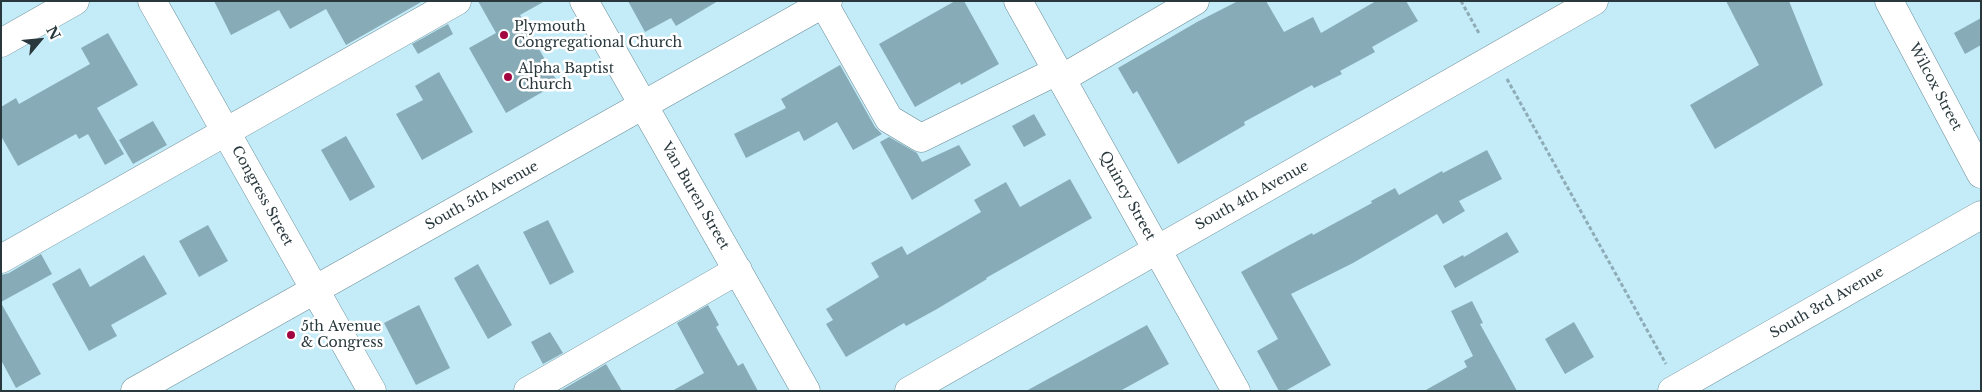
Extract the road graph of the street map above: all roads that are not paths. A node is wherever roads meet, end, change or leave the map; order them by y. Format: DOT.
graph roads {
  1 [pos="75,1"];
  2 [pos="152,1"];
  3 [pos="457,1"];
  4 [pos="584,1"];
  5 [pos="1018,1"];
  6 [pos="1195,1"];
  7 [pos="1594,1"];
  8 [pos="1889,1"];
  9 [pos="826,2"];
  10 [pos="1,43"];
  11 [pos="1059,75"];
  12 [pos="643,105"];
  13 [pos="226,132"];
  14 [pos="1981,174"];
  15 [pos="1981,215"];
  16 [pos="1157,249"];
  17 [pos="1,259"];
  18 [pos="738,270"];
  19 [pos="315,290"];
  20 [pos="136,391"];
  21 [pos="372,391"];
  22 [pos="528,391"];
  23 [pos="806,391"];
  24 [pos="909,391"];
  25 [pos="1236,391"];
  26 [pos="1672,391"];
  1 -- 10 [label="street"];
  2 -- 13 [label="street, Congress Street"];
  3 -- 13 [label="street"];
  4 -- 12 [label="street, Van Buren Street"];
  5 -- 11 [label="street, Quincy Street"];
  6 -- 11 [label="street"];
  7 -- 16 [label="street, South 4th Avenue"];
  8 -- 14 [label="street, Wilcox Street"];
  9 -- 11 [label="street"];
  9 -- 12 [label="street, South 5th Avenue"];
  11 -- 16 [label="street, Quincy Street"];
  12 -- 18 [label="street, Van Buren Street"];
  12 -- 19 [label="street, South 5th Avenue"];
  13 -- 17 [label="street"];
  13 -- 19 [label="street, Congress Street"];
  15 -- 26 [label="street, South 3rd Avenue"];
  16 -- 24 [label="street, South 4th Avenue"];
  16 -- 25 [label="street, Quincy Street"];
  18 -- 22 [label="street"];
  18 -- 23 [label="street, Van Buren Street"];
  19 -- 20 [label="street, South 5th Avenue"];
  19 -- 21 [label="street, Congress Street"];
}
